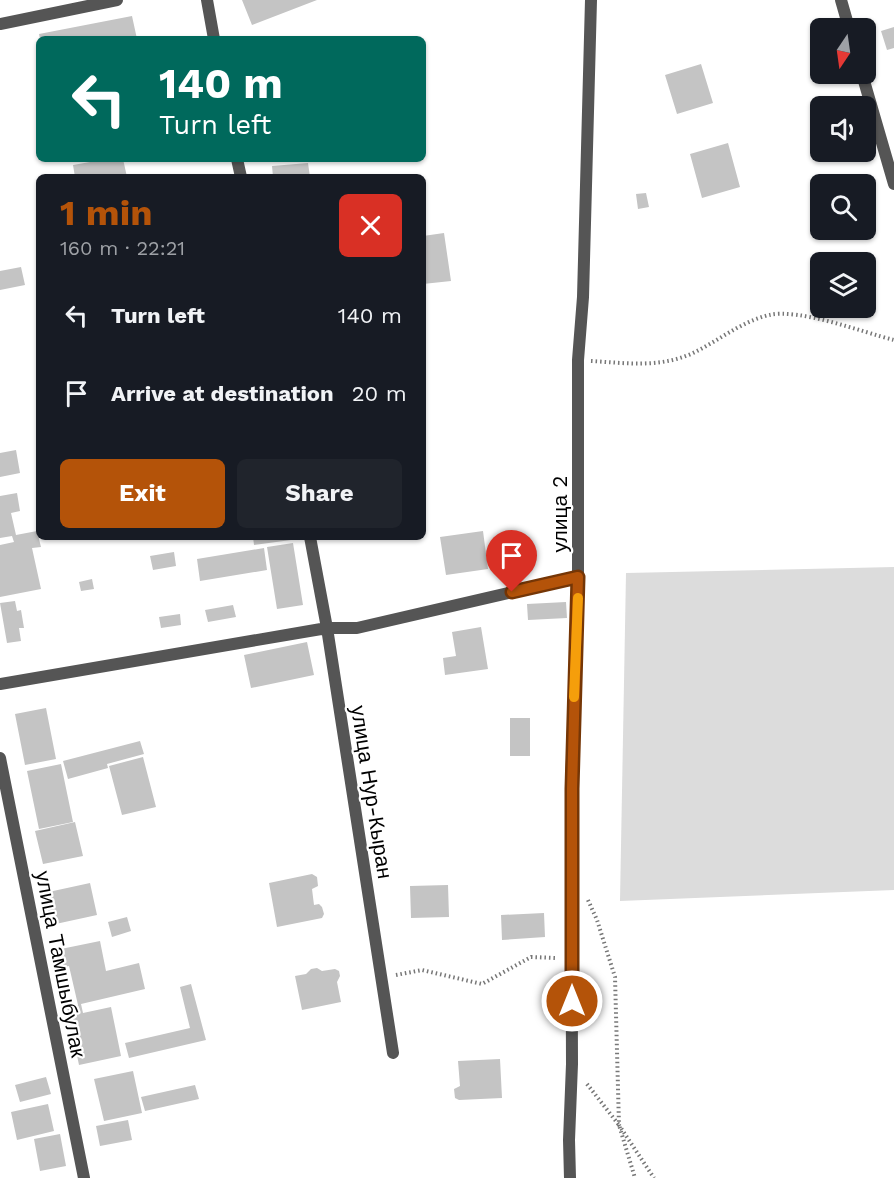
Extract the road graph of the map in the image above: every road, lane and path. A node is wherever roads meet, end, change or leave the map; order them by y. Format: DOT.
graph roads {
  1 [pos="117,0"];
  2 [pos="207,0"];
  3 [pos="591,0"];
  4 [pos="841,0"];
  5 [pos="846,18"];
  6 [pos="0,24"];
  7 [pos="213,36"];
  8 [pos="865,84"];
  9 [pos="894,184"];
  10 [pos="894,340"];
  11 [pos="578,360"];
  12 [pos="311,540"];
  13 [pos="578,577"];
  14 [pos="327,628"];
  15 [pos="0,684"];
  16 [pos="0,759"];
  17 [pos="584,892"];
  18 [pos="572,958"];
  19 [pos="382,977"];
  20 [pos="393,1053"];
  21 [pos="572,1064"];
  22 [pos="619,1125"];
  23 [pos="84,1178"];
  24 [pos="570,1178"];
  25 [pos="635,1178"];
  26 [pos="654,1178"];
  1 -- 6 [label="street"];
  2 -- 7 [label="street"];
  3 -- 11 [label="street, улица 2"];
  4 -- 5 [label="street"];
  8 -- 9 [label="street"];
  10 -- 11 [label="path"];
  11 -- 13 [label="street, улица 2"];
  12 -- 14 [label="street, улица Нур-Кыран"];
  13 -- 14 [label="street"];
  13 -- 18 [label="street, улица 2"];
  14 -- 15 [label="street"];
  14 -- 19 [label="street, улица Нур-Кыран"];
  16 -- 23 [label="street, улица Тамшыбулак"];
  17 -- 22 [label="path"];
  18 -- 19 [label="path"];
  18 -- 21 [label="street, улица 2"];
  19 -- 20 [label="street, улица Нур-Кыран"];
  21 -- 22 [label="path"];
  21 -- 24 [label="street, улица 2"];
  22 -- 25 [label="path"];
  22 -- 26 [label="path"];
}
